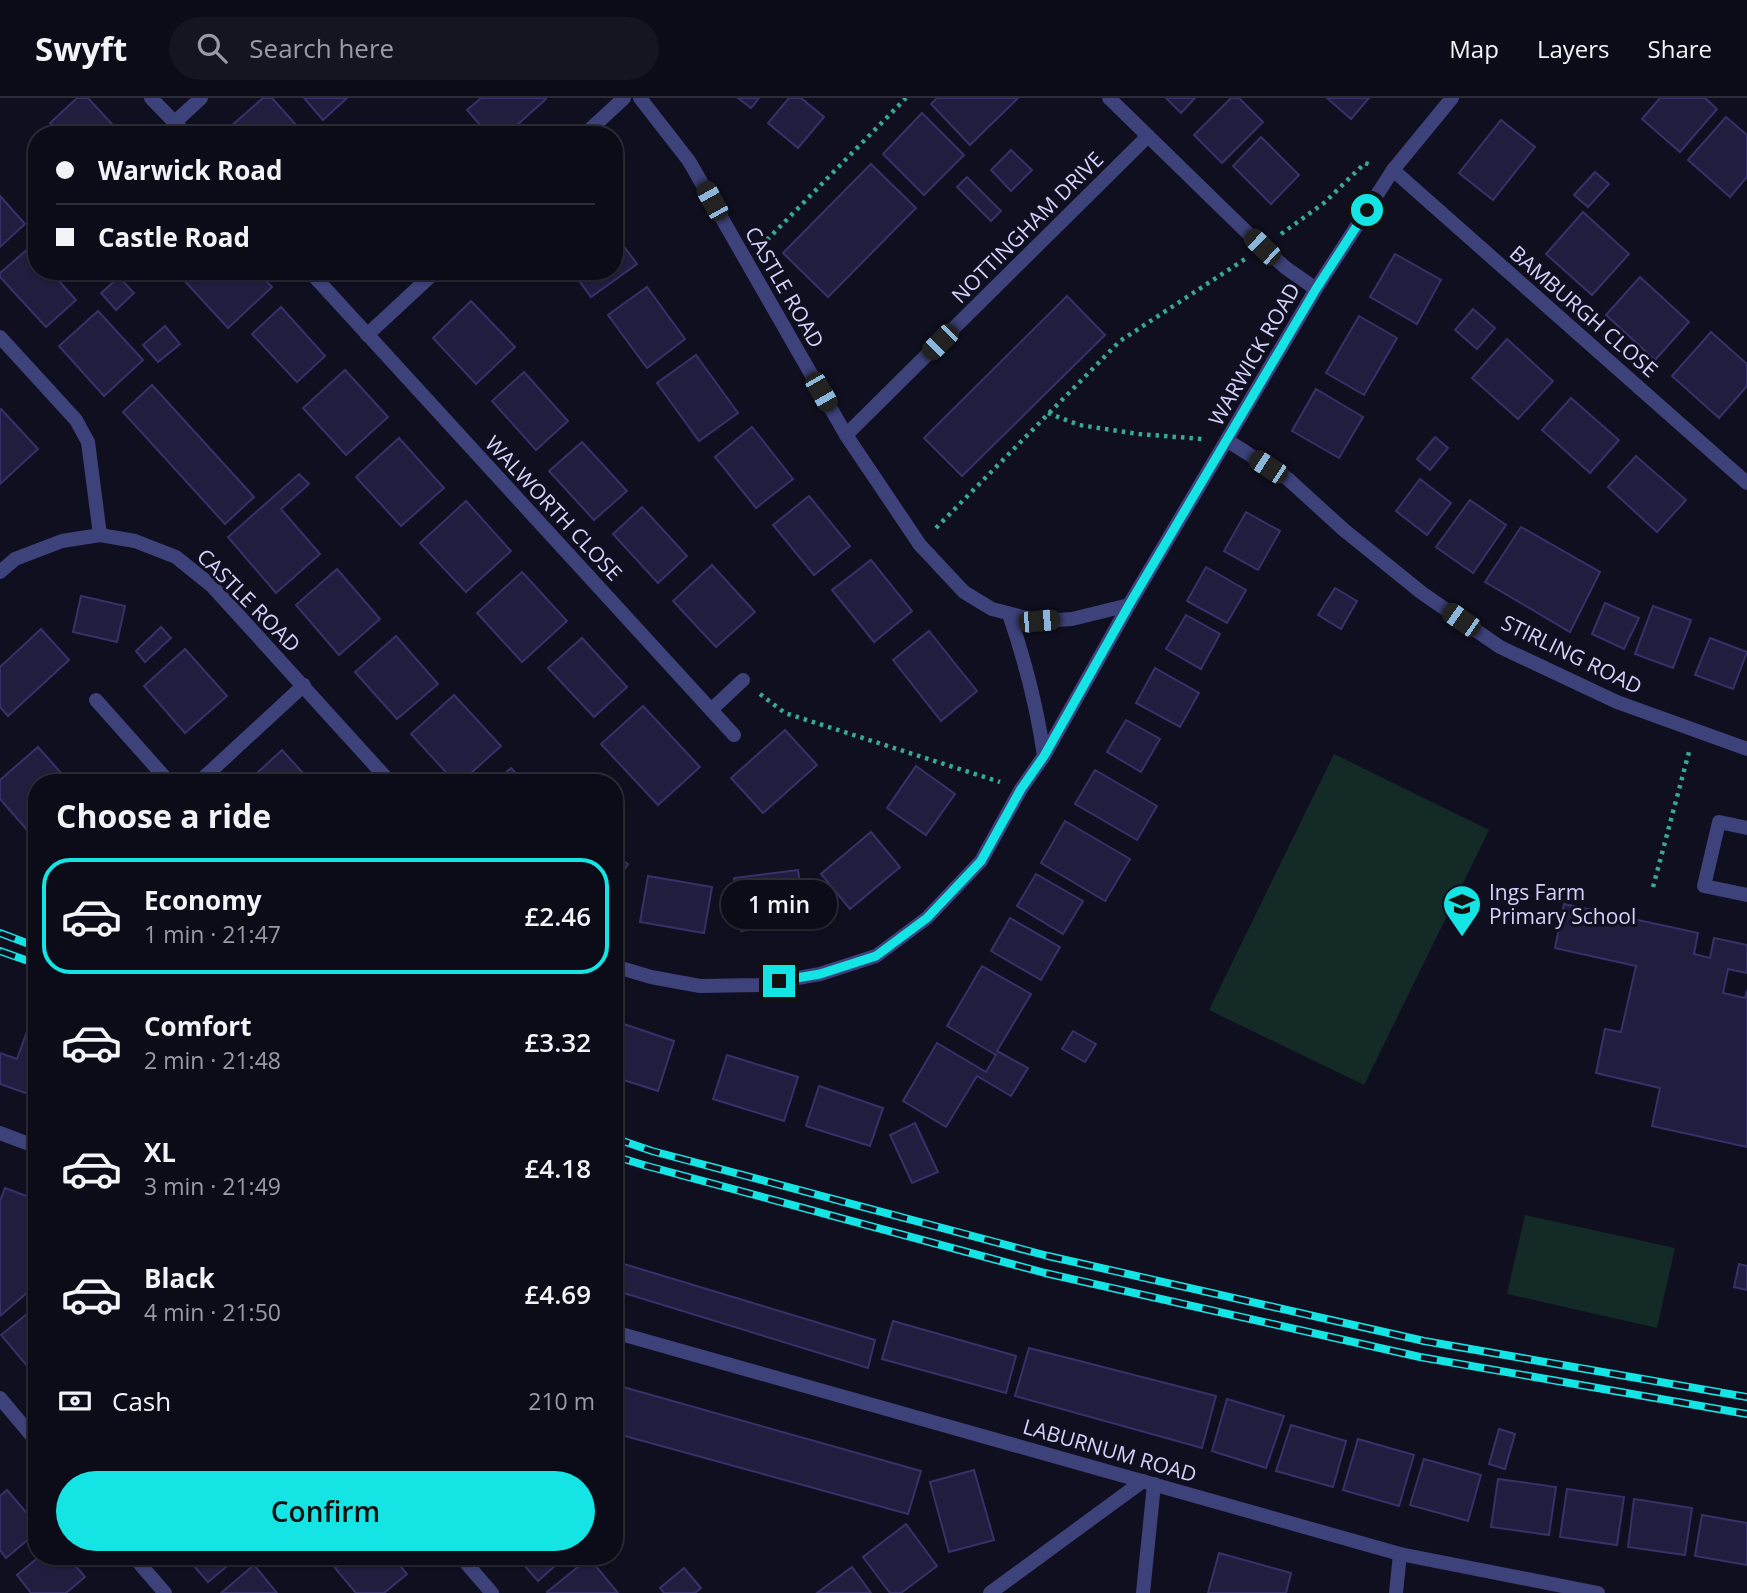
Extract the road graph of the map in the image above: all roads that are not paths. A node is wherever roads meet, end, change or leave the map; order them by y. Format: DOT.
graph roads {
  1 [pos="151,98"];
  2 [pos="201,98"];
  3 [pos="624,98"];
  4 [pos="640,98"];
  5 [pos="1109,98"];
  6 [pos="1452,98"];
  7 [pos="174,122"];
  8 [pos="178,126"];
  9 [pos="594,126"];
  10 [pos="1148,136"];
  11 [pos="1393,170"];
  12 [pos="318,280"];
  13 [pos="426,280"];
  14 [pos="1316,289"];
  15 [pos="367,335"];
  16 [pos="0,337"];
  17 [pos="846,435"];
  18 [pos="1228,441"];
  19 [pos="1747,482"];
  20 [pos="100,536"];
  21 [pos="0,572"];
  22 [pos="1129,605"];
  23 [pos="1009,614"];
  24 [pos="743,680"];
  25 [pos="304,685"];
  26 [pos="96,700"];
  27 [pos="711,710"];
  28 [pos="734,735"];
  29 [pos="1747,749"];
  30 [pos="1044,756"];
  31 [pos="162,774"];
  32 [pos="208,774"];
  33 [pos="383,774"];
  34 [pos="1747,828"];
  35 [pos="1747,895"];
  36 [pos="623,969"];
  37 [pos="0,1133"];
  38 [pos="28,1144"];
  39 [pos="623,1335"];
  40 [pos="0,1398"];
  41 [pos="28,1431"];
  42 [pos="1148,1483"];
  43 [pos="1399,1554"];
  44 [pos="141,1565"];
  45 [pos="468,1565"];
  46 [pos="164,1593"];
  47 [pos="492,1593"];
  48 [pos="990,1593"];
  49 [pos="1143,1593"];
  50 [pos="1396,1593"];
  51 [pos="1598,1593"];
  1 -- 7 [label="street"];
  2 -- 7 [label="street"];
  3 -- 9 [label="street"];
  4 -- 17 [label="street, CASTLE ROAD"];
  5 -- 10 [label="street"];
  6 -- 11 [label="street, WARWICK ROAD"];
  7 -- 8 [label="street"];
  10 -- 14 [label="street"];
  10 -- 17 [label="street, NOTTINGHAM DRIVE"];
  11 -- 14 [label="street, WARWICK ROAD"];
  11 -- 19 [label="street, BAMBURGH CLOSE"];
  12 -- 15 [label="street, WALWORTH CLOSE"];
  13 -- 15 [label="street"];
  14 -- 18 [label="street, WARWICK ROAD"];
  15 -- 27 [label="street, WALWORTH CLOSE"];
  16 -- 20 [label="street"];
  17 -- 23 [label="street, CASTLE ROAD"];
  18 -- 22 [label="street, WARWICK ROAD"];
  18 -- 29 [label="street, STIRLING ROAD"];
  20 -- 21 [label="street, CASTLE ROAD"];
  20 -- 25 [label="street, CASTLE ROAD"];
  22 -- 23 [label="street, CASTLE ROAD"];
  22 -- 30 [label="street"];
  23 -- 30 [label="street"];
  24 -- 27 [label="street"];
  25 -- 32 [label="street"];
  25 -- 33 [label="street, CASTLE ROAD"];
  26 -- 31 [label="street"];
  27 -- 28 [label="street, WALWORTH CLOSE"];
  30 -- 36 [label="street"];
  34 -- 35 [label="street"];
  37 -- 38 [label="street"];
  39 -- 42 [label="street, LABURNUM ROAD"];
  40 -- 41 [label="street"];
  42 -- 43 [label="street, LABURNUM ROAD"];
  42 -- 48 [label="street"];
  42 -- 49 [label="street"];
  43 -- 50 [label="street"];
  43 -- 51 [label="street, LABURNUM ROAD"];
  44 -- 46 [label="street"];
  45 -- 47 [label="street"];
}
